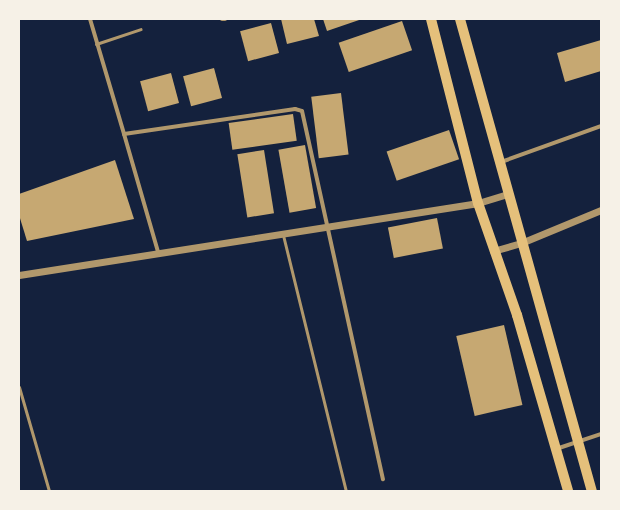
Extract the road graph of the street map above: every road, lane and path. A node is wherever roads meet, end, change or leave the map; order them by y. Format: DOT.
graph roads {
  1 [pos="90,19"];
  2 [pos="431,19"];
  3 [pos="460,19"];
  4 [pos="141,29"];
  5 [pos="96,44"];
  6 [pos="601,126"];
  7 [pos="124,134"];
  8 [pos="501,162"];
  9 [pos="507,194"];
  10 [pos="478,204"];
  11 [pos="601,210"];
  12 [pos="327,228"];
  13 [pos="282,235"];
  14 [pos="521,243"];
  15 [pos="493,250"];
  16 [pos="160,255"];
  17 [pos="19,275"];
  18 [pos="19,387"];
  19 [pos="601,434"];
  20 [pos="577,443"];
  21 [pos="556,449"];
  22 [pos="383,479"];
  23 [pos="49,491"];
  24 [pos="346,491"];
  25 [pos="568,491"];
  26 [pos="592,491"];
  1 -- 5 [label="street"];
  2 -- 10 [label="main road"];
  3 -- 8 [label="main road"];
  4 -- 5 [label="lane"];
  5 -- 7 [label="street"];
  6 -- 8 [label="street"];
  7 -- 12 [label="street"];
  7 -- 16 [label="street"];
  8 -- 9 [label="main road"];
  9 -- 10 [label="street"];
  9 -- 14 [label="main road"];
  10 -- 12 [label="street"];
  10 -- 15 [label="main road"];
  11 -- 14 [label="street"];
  12 -- 13 [label="street"];
  12 -- 22 [label="street"];
  13 -- 16 [label="street"];
  13 -- 24 [label="lane"];
  14 -- 15 [label="street"];
  14 -- 20 [label="main road"];
  15 -- 21 [label="main road"];
  16 -- 17 [label="street"];
  18 -- 23 [label="lane"];
  19 -- 20 [label="street"];
  20 -- 21 [label="street"];
  20 -- 26 [label="main road"];
  21 -- 25 [label="main road"];
}
